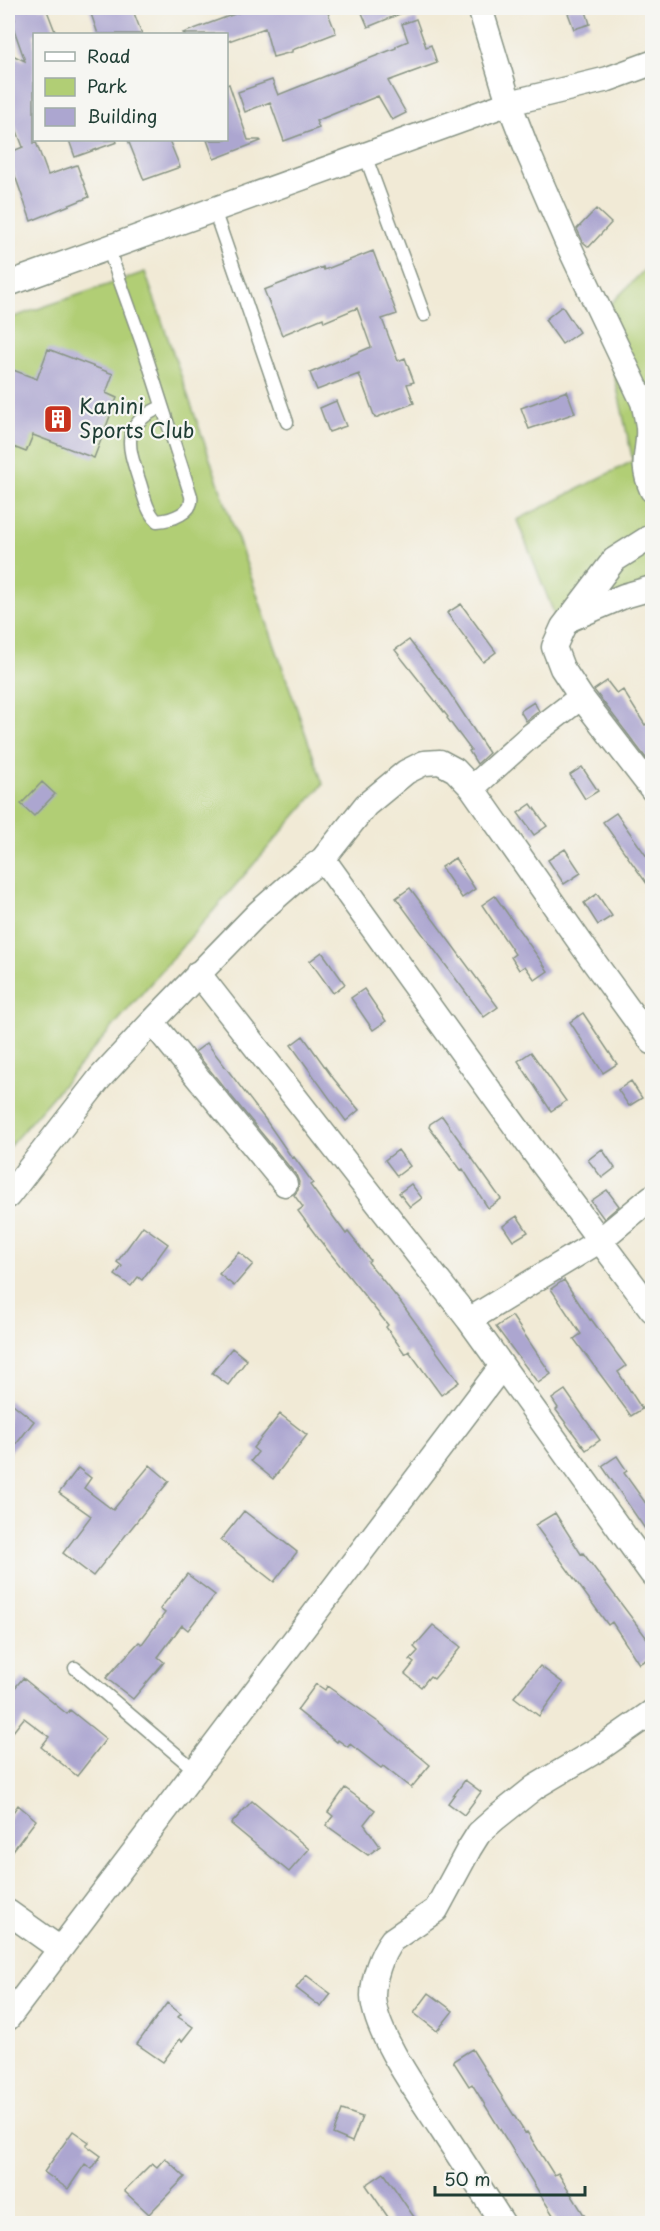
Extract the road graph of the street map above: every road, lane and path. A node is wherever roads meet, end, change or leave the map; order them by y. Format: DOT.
graph roads {
  1 [pos="480,8"];
  2 [pos="652,63"];
  3 [pos="509,103"];
  4 [pos="365,155"];
  5 [pos="214,210"];
  6 [pos="108,248"];
  7 [pos="8,284"];
  8 [pos="424,315"];
  9 [pos="161,407"];
  10 [pos="287,422"];
  11 [pos="652,490"];
  12 [pos="652,536"];
  13 [pos="652,588"];
  14 [pos="568,620"];
  15 [pos="581,697"];
  16 [pos="472,788"];
  17 [pos="652,789"];
  18 [pos="323,859"];
  19 [pos="198,974"];
  20 [pos="152,1022"];
  21 [pos="652,1042"];
  22 [pos="285,1184"];
  23 [pos="8,1196"];
  24 [pos="652,1197"];
  25 [pos="599,1241"];
  26 [pos="652,1310"];
  27 [pos="469,1320"];
  28 [pos="502,1366"];
  29 [pos="652,1574"];
  30 [pos="75,1668"];
  31 [pos="652,1712"];
  32 [pos="196,1771"];
  33 [pos="8,1912"];
  34 [pos="60,1949"];
  35 [pos="8,2018"];
  36 [pos="503,2223"];
  1 -- 3 [label="street"];
  2 -- 3 [label="street"];
  3 -- 4 [label="street"];
  3 -- 11 [label="street"];
  4 -- 5 [label="street"];
  4 -- 8 [label="lane"];
  5 -- 6 [label="street"];
  5 -- 10 [label="lane"];
  6 -- 7 [label="street"];
  6 -- 9 [label="lane"];
  9 -- 9 [label="lane"];
  12 -- 14 [label="street"];
  13 -- 14 [label="street"];
  14 -- 15 [label="street"];
  15 -- 16 [label="street"];
  15 -- 17 [label="street"];
  16 -- 18 [label="street"];
  16 -- 21 [label="street"];
  18 -- 19 [label="street"];
  18 -- 25 [label="street"];
  19 -- 20 [label="street"];
  19 -- 27 [label="street"];
  20 -- 22 [label="street"];
  20 -- 23 [label="street"];
  24 -- 25 [label="street"];
  25 -- 26 [label="street"];
  25 -- 27 [label="street"];
  27 -- 28 [label="street"];
  28 -- 29 [label="street"];
  28 -- 32 [label="street"];
  30 -- 32 [label="lane"];
  31 -- 36 [label="street"];
  32 -- 34 [label="street"];
  33 -- 34 [label="street"];
  34 -- 35 [label="street"];
}
